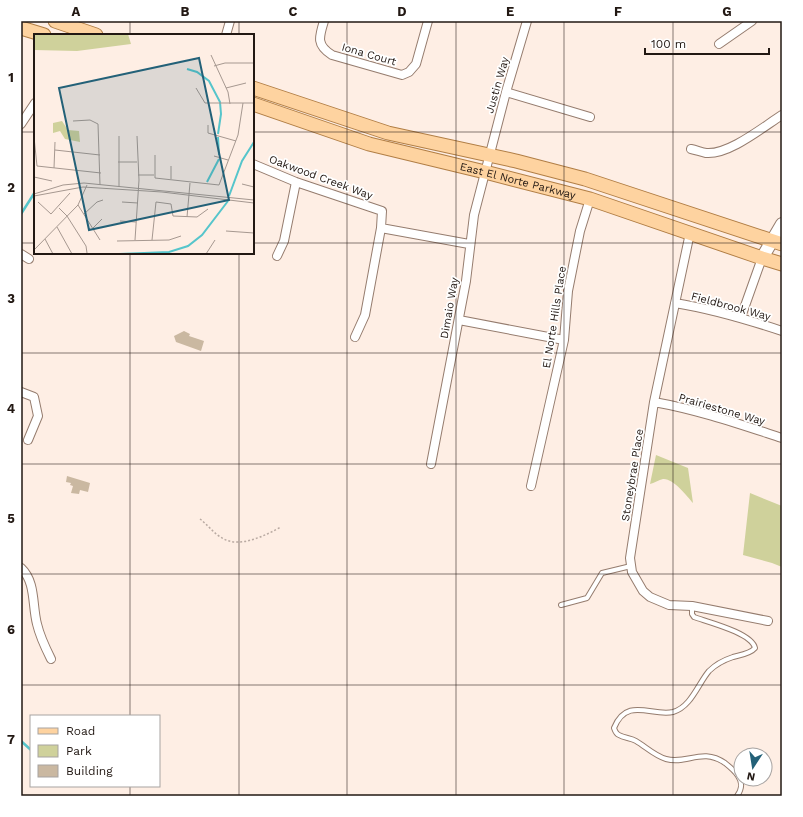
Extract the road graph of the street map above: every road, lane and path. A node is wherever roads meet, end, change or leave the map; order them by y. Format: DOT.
graph roads {
  1 [pos="55,21"];
  2 [pos="230,21"];
  3 [pos="324,21"];
  4 [pos="428,21"];
  5 [pos="527,21"];
  6 [pos="752,21"];
  7 [pos="21,28"];
  8 [pos="41,34"];
  9 [pos="93,34"];
  10 [pos="226,34"];
  11 [pos="719,44"];
  12 [pos="254,88"];
  13 [pos="506,92"];
  14 [pos="34,104"];
  15 [pos="254,104"];
  16 [pos="782,115"];
  17 [pos="590,117"];
  18 [pos="21,124"];
  19 [pos="691,149"];
  20 [pos="490,156"];
  21 [pos="254,164"];
  22 [pos="485,172"];
  23 [pos="296,182"];
  24 [pos="590,199"];
  25 [pos="782,224"];
  26 [pos="381,228"];
  27 [pos="690,233"];
  28 [pos="777,243"];
  29 [pos="470,244"];
  30 [pos="21,254"];
  31 [pos="277,256"];
  32 [pos="29,258"];
  33 [pos="762,258"];
  34 [pos="782,264"];
  35 [pos="675,303"];
  36 [pos="741,317"];
  37 [pos="459,320"];
  38 [pos="782,332"];
  39 [pos="355,337"];
  40 [pos="564,340"];
  41 [pos="21,392"];
  42 [pos="654,402"];
  43 [pos="782,438"];
  44 [pos="28,440"];
  45 [pos="431,464"];
  46 [pos="532,486"];
  47 [pos="200,519"];
  48 [pos="281,527"];
  49 [pos="631,566"];
  50 [pos="21,568"];
  51 [pos="561,605"];
  52 [pos="692,606"];
  53 [pos="768,621"];
  54 [pos="51,659"];
  55 [pos="738,796"];
  1 -- 9 [label="main road"];
  2 -- 10 [label="street"];
  3 -- 4 [label="street, Iona Court"];
  5 -- 13 [label="street, Justin Way"];
  6 -- 11 [label="street"];
  7 -- 8 [label="main road"];
  12 -- 20 [label="main road, East El Norte Parkway"];
  13 -- 17 [label="street"];
  13 -- 20 [label="street, Justin Way"];
  14 -- 18 [label="street"];
  15 -- 22 [label="main road, East El Norte Parkway"];
  16 -- 19 [label="street"];
  20 -- 22 [label="street, Dimaio Way"];
  20 -- 28 [label="main road, East El Norte Parkway"];
  21 -- 23 [label="street, Oakwood Creek Way"];
  22 -- 24 [label="main road, East El Norte Parkway"];
  22 -- 29 [label="street, Dimaio Way"];
  23 -- 26 [label="street, Oakwood Creek Way"];
  23 -- 31 [label="street"];
  24 -- 27 [label="main road, East El Norte Parkway"];
  24 -- 40 [label="street, El Norte Hills Place"];
  25 -- 28 [label="main road"];
  26 -- 29 [label="street"];
  26 -- 39 [label="street"];
  27 -- 33 [label="main road, East El Norte Parkway"];
  27 -- 35 [label="street, Stoneybrae Place"];
  28 -- 33 [label="main road"];
  29 -- 37 [label="street, Dimaio Way"];
  30 -- 32 [label="street"];
  33 -- 34 [label="main road, East El Norte Parkway"];
  33 -- 36 [label="street"];
  35 -- 36 [label="street, Fieldbrook Way"];
  35 -- 42 [label="street, Stoneybrae Place"];
  36 -- 38 [label="street, Fieldbrook Way"];
  37 -- 40 [label="street"];
  37 -- 45 [label="street, Dimaio Way"];
  40 -- 46 [label="street, El Norte Hills Place"];
  41 -- 44 [label="street"];
  42 -- 43 [label="street, Prairiestone Way"];
  42 -- 49 [label="street, Stoneybrae Place"];
  47 -- 48 [label="path"];
  49 -- 51 [label="lane"];
  49 -- 52 [label="street, Stoneybrae Place"];
  50 -- 54 [label="street"];
  52 -- 53 [label="street, Stoneybrae Place"];
  52 -- 55 [label="lane"];
}
